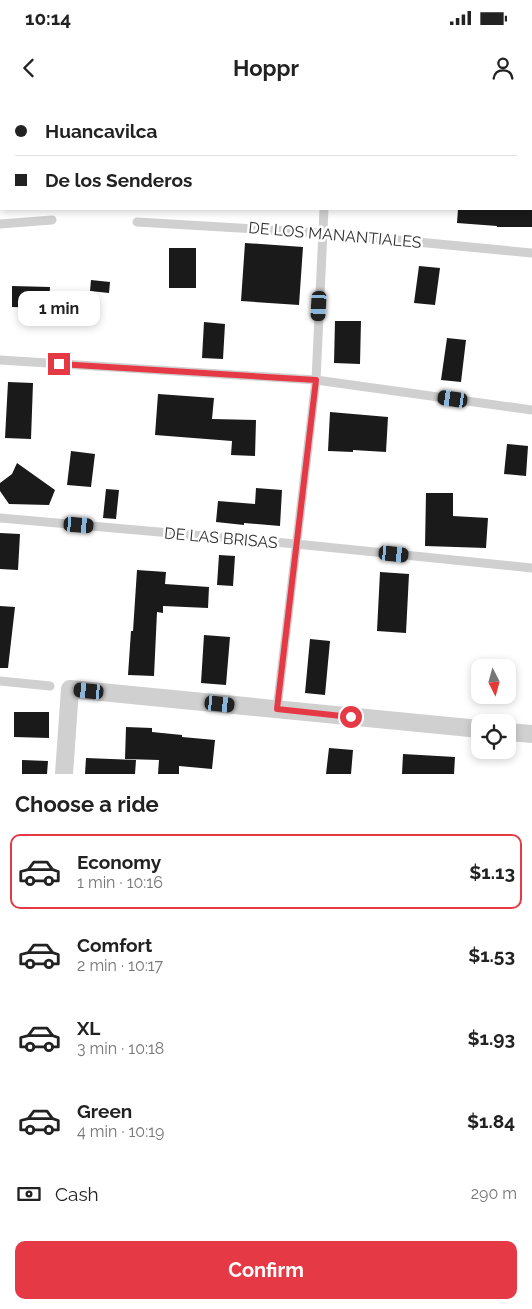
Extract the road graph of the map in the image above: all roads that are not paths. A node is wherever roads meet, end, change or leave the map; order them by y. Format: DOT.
graph roads {
  1 [pos="324,210"];
  2 [pos="52,220"];
  3 [pos="137,222"];
  4 [pos="0,224"];
  5 [pos="322,232"];
  6 [pos="532,252"];
  7 [pos="0,360"];
  8 [pos="316,380"];
  9 [pos="532,410"];
  10 [pos="0,518"];
  11 [pos="296,544"];
  12 [pos="532,568"];
  13 [pos="0,681"];
  14 [pos="50,686"];
  15 [pos="277,709"];
  16 [pos="471,728"];
  17 [pos="516,733"];
  18 [pos="532,734"];
  19 [pos="64,774"];
  1 -- 5 [label="lane"];
  2 -- 4 [label="lane"];
  3 -- 5 [label="lane, DE LOS MANANTIALES"];
  5 -- 6 [label="lane, DE LOS MANANTIALES"];
  5 -- 8 [label="lane"];
  7 -- 8 [label="lane"];
  8 -- 9 [label="lane"];
  8 -- 11 [label="lane"];
  10 -- 11 [label="lane, DE LAS BRISAS"];
  11 -- 12 [label="lane, DE LAS BRISAS"];
  11 -- 15 [label="lane"];
  13 -- 14 [label="lane"];
  15 -- 16 [label="street"];
  15 -- 19 [label="street"];
  17 -- 18 [label="street"];
}
